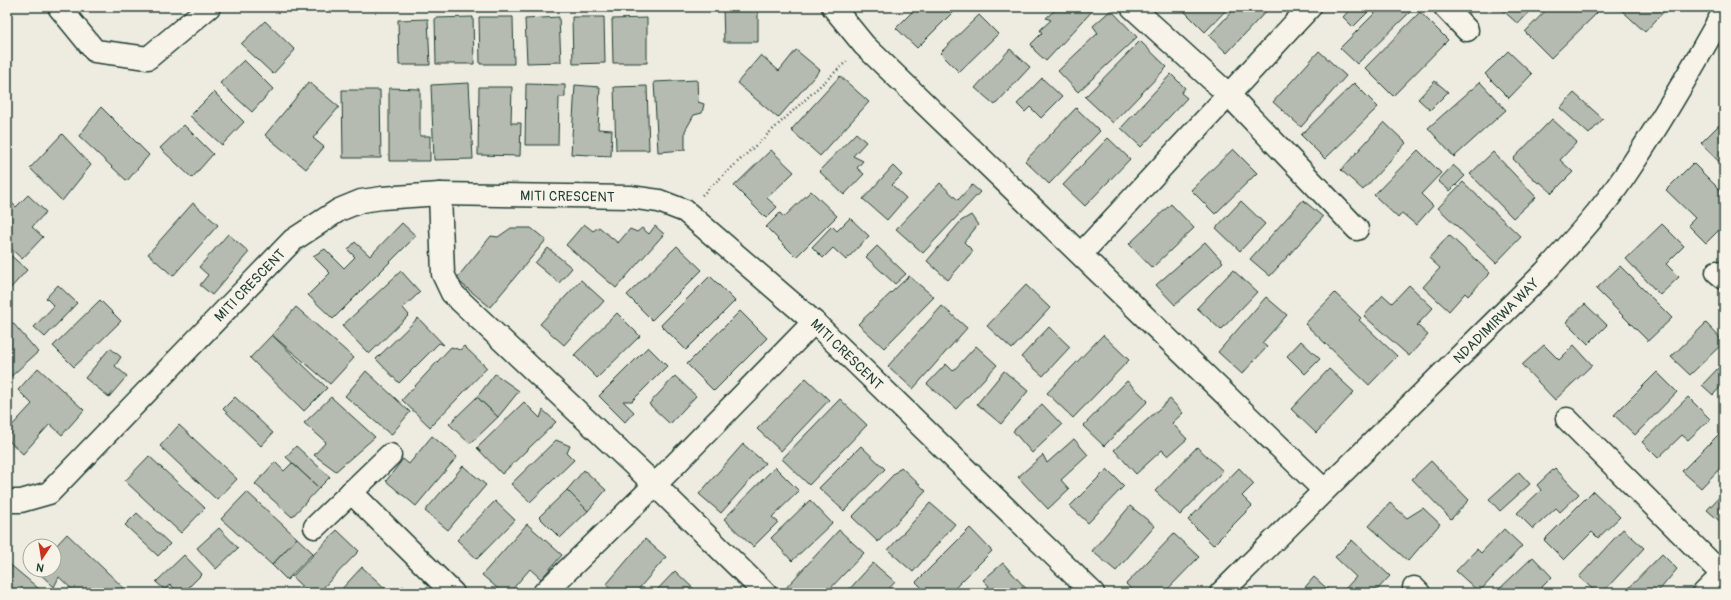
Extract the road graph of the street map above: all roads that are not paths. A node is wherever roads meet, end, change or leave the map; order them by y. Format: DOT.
graph roads {
  1 [pos="59,7"];
  2 [pos="209,7"];
  3 [pos="833,7"];
  4 [pos="1132,7"];
  5 [pos="1310,7"];
  6 [pos="1445,7"];
  7 [pos="1724,11"];
  8 [pos="1467,30"];
  9 [pos="1228,95"];
  10 [pos="440,194"];
  11 [pos="1357,229"];
  12 [pos="1081,254"];
  13 [pos="814,322"];
  14 [pos="1567,419"];
  15 [pos="390,455"];
  16 [pos="655,485"];
  17 [pos="1324,490"];
  18 [pos="351,492"];
  19 [pos="7,501"];
  20 [pos="315,527"];
  21 [pos="1724,575"];
  22 [pos="453,593"];
  23 [pos="544,593"];
  24 [pos="765,593"];
  25 [pos="1093,593"];
  26 [pos="1221,593"];
  27 [pos="1704,593"];
  1 -- 2 [label="street"];
  3 -- 12 [label="street"];
  4 -- 9 [label="street"];
  5 -- 9 [label="street"];
  6 -- 8 [label="street"];
  7 -- 17 [label="street, NDADIMIRWA WAY"];
  9 -- 11 [label="street"];
  9 -- 12 [label="street"];
  10 -- 13 [label="street, MITI CRESCENT"];
  10 -- 16 [label="street"];
  10 -- 19 [label="street, MITI CRESCENT"];
  12 -- 17 [label="street"];
  13 -- 16 [label="street"];
  13 -- 25 [label="street, MITI CRESCENT"];
  14 -- 21 [label="street"];
  15 -- 18 [label="street"];
  16 -- 23 [label="street"];
  16 -- 24 [label="street"];
  17 -- 26 [label="street, NDADIMIRWA WAY"];
  18 -- 20 [label="street"];
  18 -- 22 [label="street"];
  21 -- 27 [label="street"];
}
